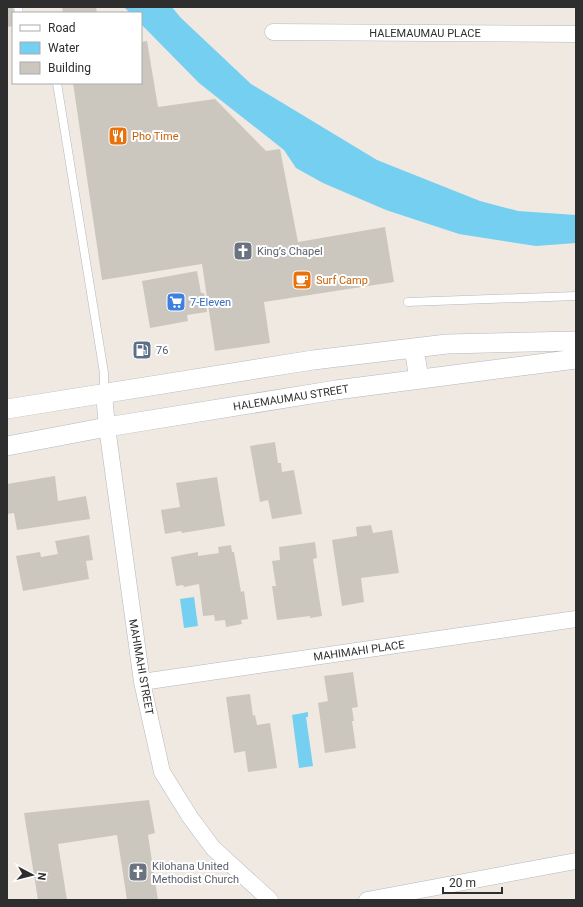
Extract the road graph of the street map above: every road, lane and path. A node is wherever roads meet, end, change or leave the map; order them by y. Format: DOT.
graph roads {
  1 [pos="273,32"];
  2 [pos="576,34"];
  3 [pos="56,84"];
  4 [pos="576,296"];
  5 [pos="408,302"];
  6 [pos="576,341"];
  7 [pos="414,348"];
  8 [pos="576,360"];
  9 [pos="418,379"];
  10 [pos="104,394"];
  11 [pos="7,409"];
  12 [pos="107,427"];
  13 [pos="7,446"];
  14 [pos="576,619"];
  15 [pos="142,682"];
  16 [pos="576,861"];
  17 [pos="270,900"];
  18 [pos="367,900"];
  1 -- 2 [label="street, HALEMAUMAU PLACE"];
  3 -- 10 [label="lane"];
  4 -- 5 [label="lane"];
  6 -- 7 [label="street"];
  7 -- 9 [label="street"];
  7 -- 10 [label="street"];
  8 -- 9 [label="street, HALEMAUMAU STREET"];
  9 -- 12 [label="street, HALEMAUMAU STREET"];
  10 -- 11 [label="street"];
  10 -- 12 [label="street, MAHIMAHI STREET"];
  12 -- 13 [label="street, HALEMAUMAU STREET"];
  12 -- 15 [label="street, MAHIMAHI STREET"];
  14 -- 15 [label="street, MAHIMAHI PLACE"];
  15 -- 17 [label="street, MAHIMAHI STREET"];
  16 -- 18 [label="street"];
}
